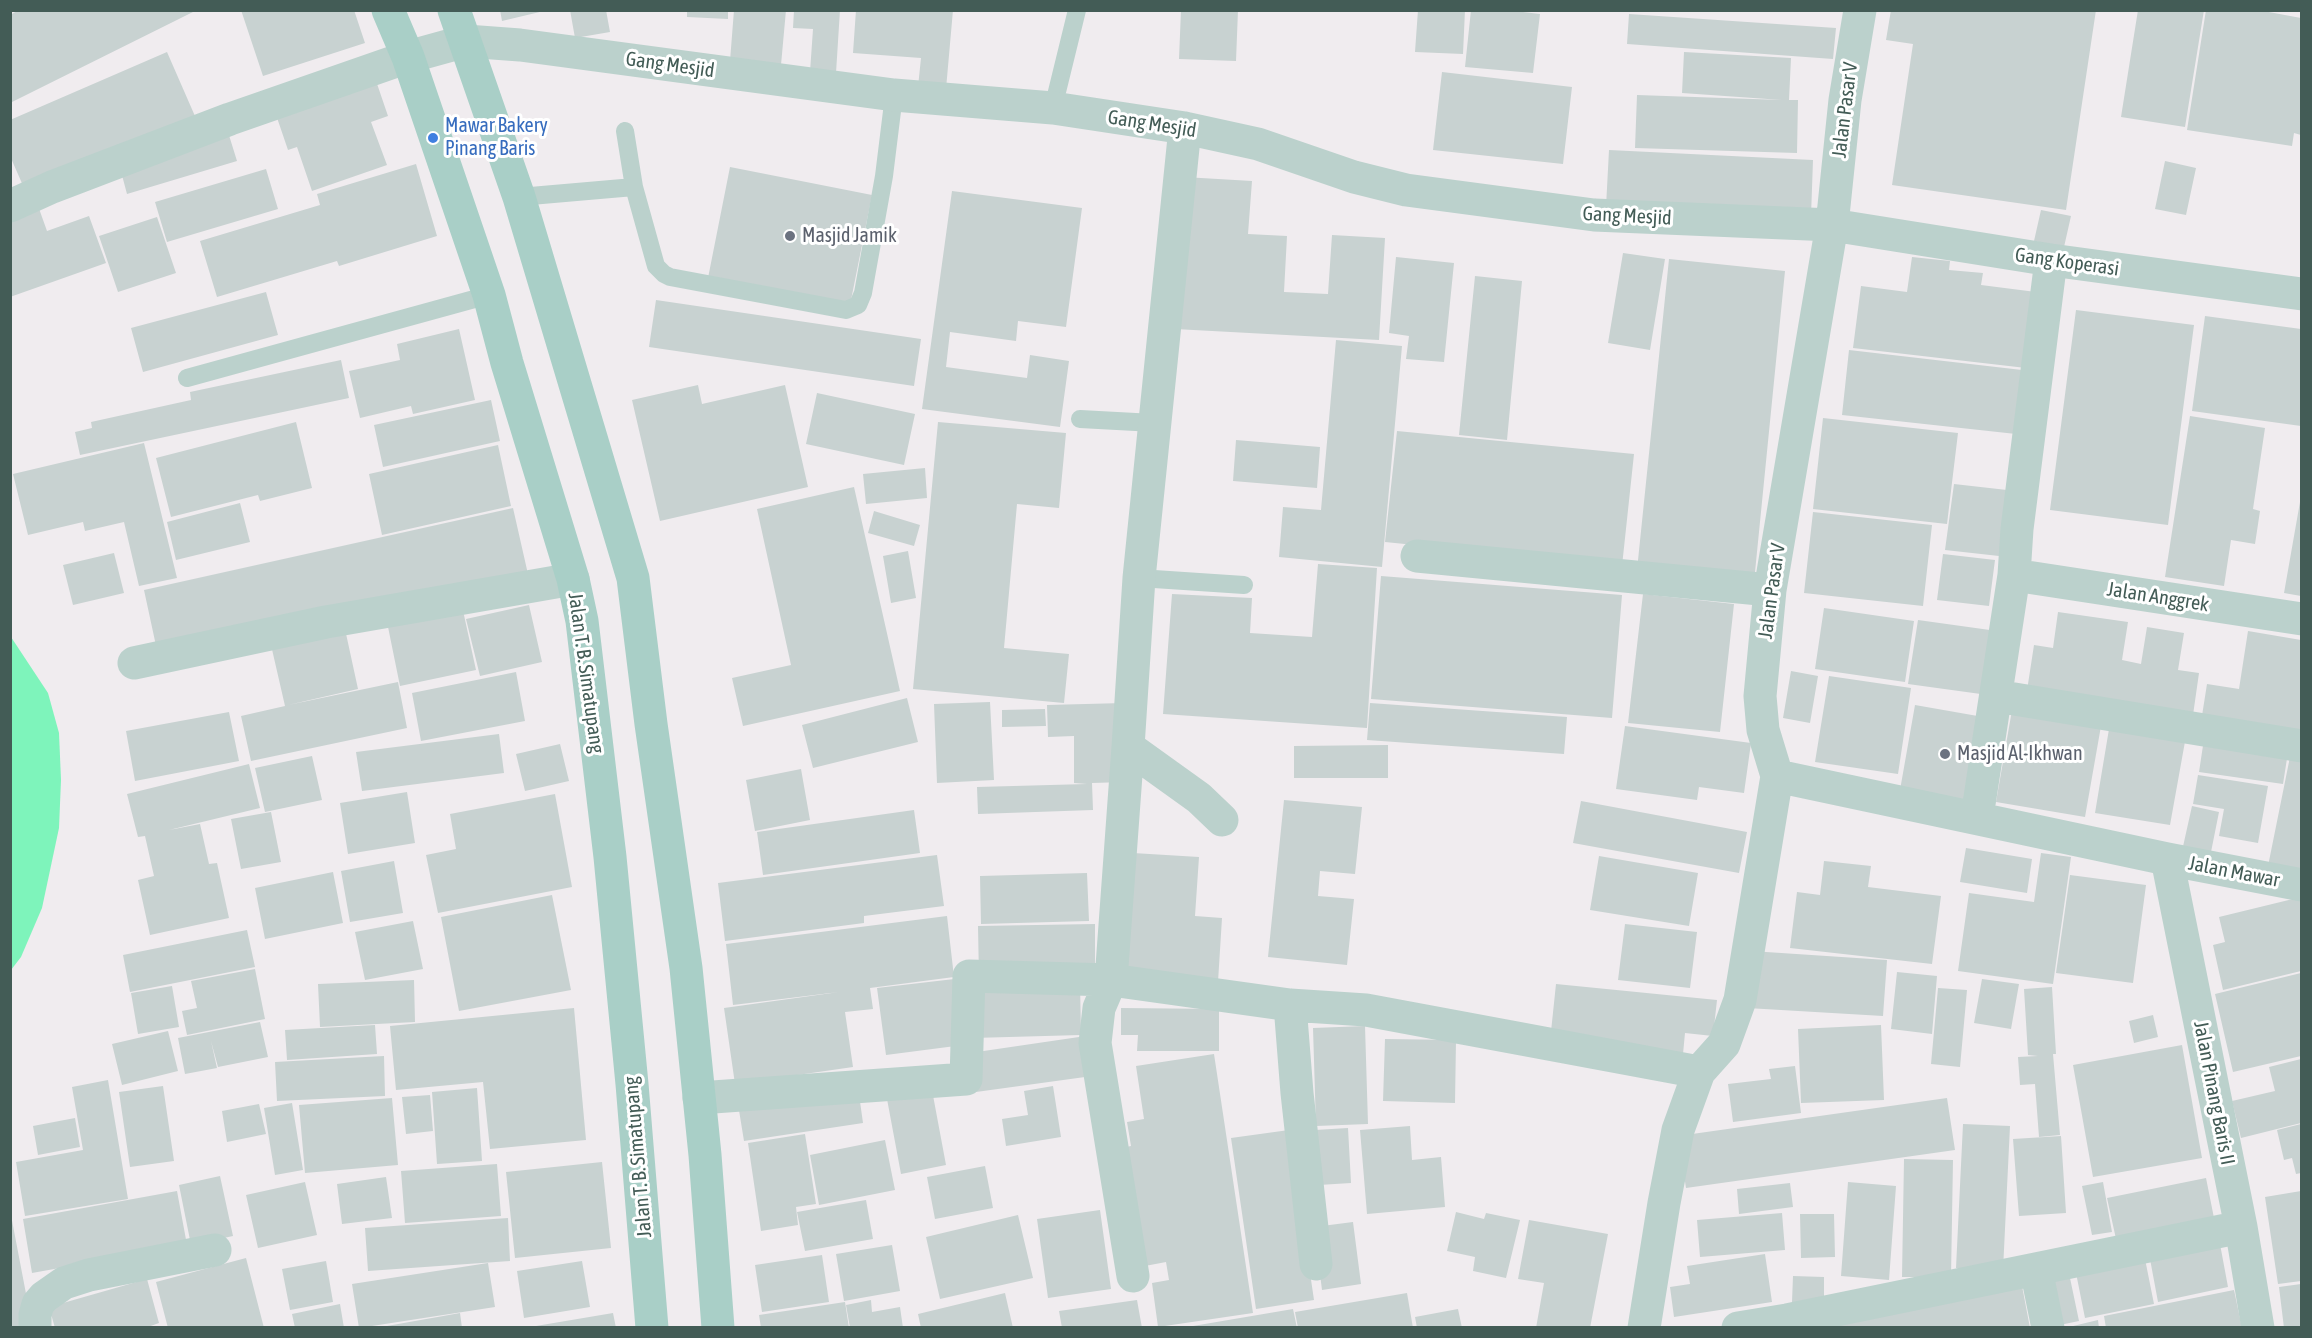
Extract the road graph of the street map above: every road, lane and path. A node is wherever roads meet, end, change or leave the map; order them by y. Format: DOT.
graph roads {
  1 [pos="388,10"];
  2 [pos="454,10"];
  3 [pos="1077,10"];
  4 [pos="1860,10"];
  5 [pos="466,41"];
  6 [pos="408,57"];
  7 [pos="894,95"];
  8 [pos="1053,108"];
  9 [pos="1185,128"];
  10 [pos="625,131"];
  11 [pos="634,187"];
  12 [pos="519,197"];
  13 [pos="10,206"];
  14 [pos="1832,225"];
  15 [pos="2051,260"];
  16 [pos="2301,294"];
  17 [pos="489,295"];
  18 [pos="186,378"];
  19 [pos="1080,419"];
  20 [pos="1154,423"];
  21 [pos="1417,556"];
  22 [pos="2014,575"];
  23 [pos="1139,578"];
  24 [pos="573,579"];
  25 [pos="1244,585"];
  26 [pos="1770,590"];
  27 [pos="2301,619"];
  28 [pos="134,663"];
  29 [pos="1996,696"];
  30 [pos="2301,746"];
  31 [pos="1128,747"];
  32 [pos="1777,776"];
  33 [pos="1977,817"];
  34 [pos="1222,820"];
  35 [pos="2167,859"];
  36 [pos="2301,885"];
  37 [pos="1112,980"];
  38 [pos="1290,1005"];
  39 [pos="1700,1072"];
  40 [pos="699,1098"];
  41 [pos="2241,1227"];
  42 [pos="215,1250"];
  43 [pos="1316,1264"];
  44 [pos="2036,1269"];
  45 [pos="1132,1276"];
  46 [pos="35,1328"];
  47 [pos="652,1328"];
  48 [pos="718,1328"];
  49 [pos="1644,1328"];
  50 [pos="1738,1328"];
  51 [pos="2048,1328"];
  52 [pos="2258,1328"];
  1 -- 6 [label="main road, Jalan T. B. Simatupang"];
  2 -- 5 [label="main road"];
  3 -- 8 [label="lane"];
  4 -- 14 [label="street, Jalan Pasar V"];
  5 -- 6 [label="street, Gang Mesjid"];
  5 -- 7 [label="street, Gang Mesjid"];
  5 -- 12 [label="main road"];
  6 -- 13 [label="street, Gang Mesjid"];
  6 -- 17 [label="main road, Jalan T. B. Simatupang"];
  7 -- 8 [label="street, Gang Mesjid"];
  7 -- 11 [label="lane"];
  8 -- 9 [label="street, Gang Mesjid"];
  9 -- 14 [label="street, Gang Mesjid"];
  9 -- 20 [label="street"];
  10 -- 11 [label="lane"];
  11 -- 12 [label="lane"];
  12 -- 40 [label="main road"];
  14 -- 15 [label="street, Gang Koperasi"];
  14 -- 26 [label="street, Jalan Pasar V"];
  15 -- 16 [label="street, Gang Koperasi"];
  15 -- 22 [label="street"];
  17 -- 18 [label="lane"];
  17 -- 24 [label="main road, Jalan T. B. Simatupang"];
  19 -- 20 [label="lane"];
  20 -- 23 [label="street"];
  21 -- 26 [label="street"];
  22 -- 27 [label="street, Jalan Anggrek"];
  22 -- 29 [label="street"];
  23 -- 25 [label="lane"];
  23 -- 31 [label="street"];
  24 -- 28 [label="street"];
  24 -- 47 [label="main road, Jalan T. B. Simatupang"];
  26 -- 32 [label="street, Jalan Pasar V"];
  29 -- 30 [label="street"];
  29 -- 33 [label="street"];
  31 -- 34 [label="street"];
  31 -- 37 [label="street"];
  32 -- 33 [label="street"];
  32 -- 39 [label="street"];
  33 -- 35 [label="street"];
  35 -- 36 [label="street, Jalan Mawar"];
  35 -- 41 [label="street, Jalan Pinang Baris II"];
  37 -- 38 [label="street"];
  37 -- 40 [label="street"];
  37 -- 45 [label="street"];
  38 -- 39 [label="street"];
  38 -- 43 [label="street"];
  39 -- 49 [label="street"];
  40 -- 48 [label="main road"];
  41 -- 44 [label="street"];
  41 -- 52 [label="street, Jalan Pinang Baris II"];
  42 -- 46 [label="street"];
  44 -- 50 [label="street"];
  44 -- 51 [label="street"];
}
